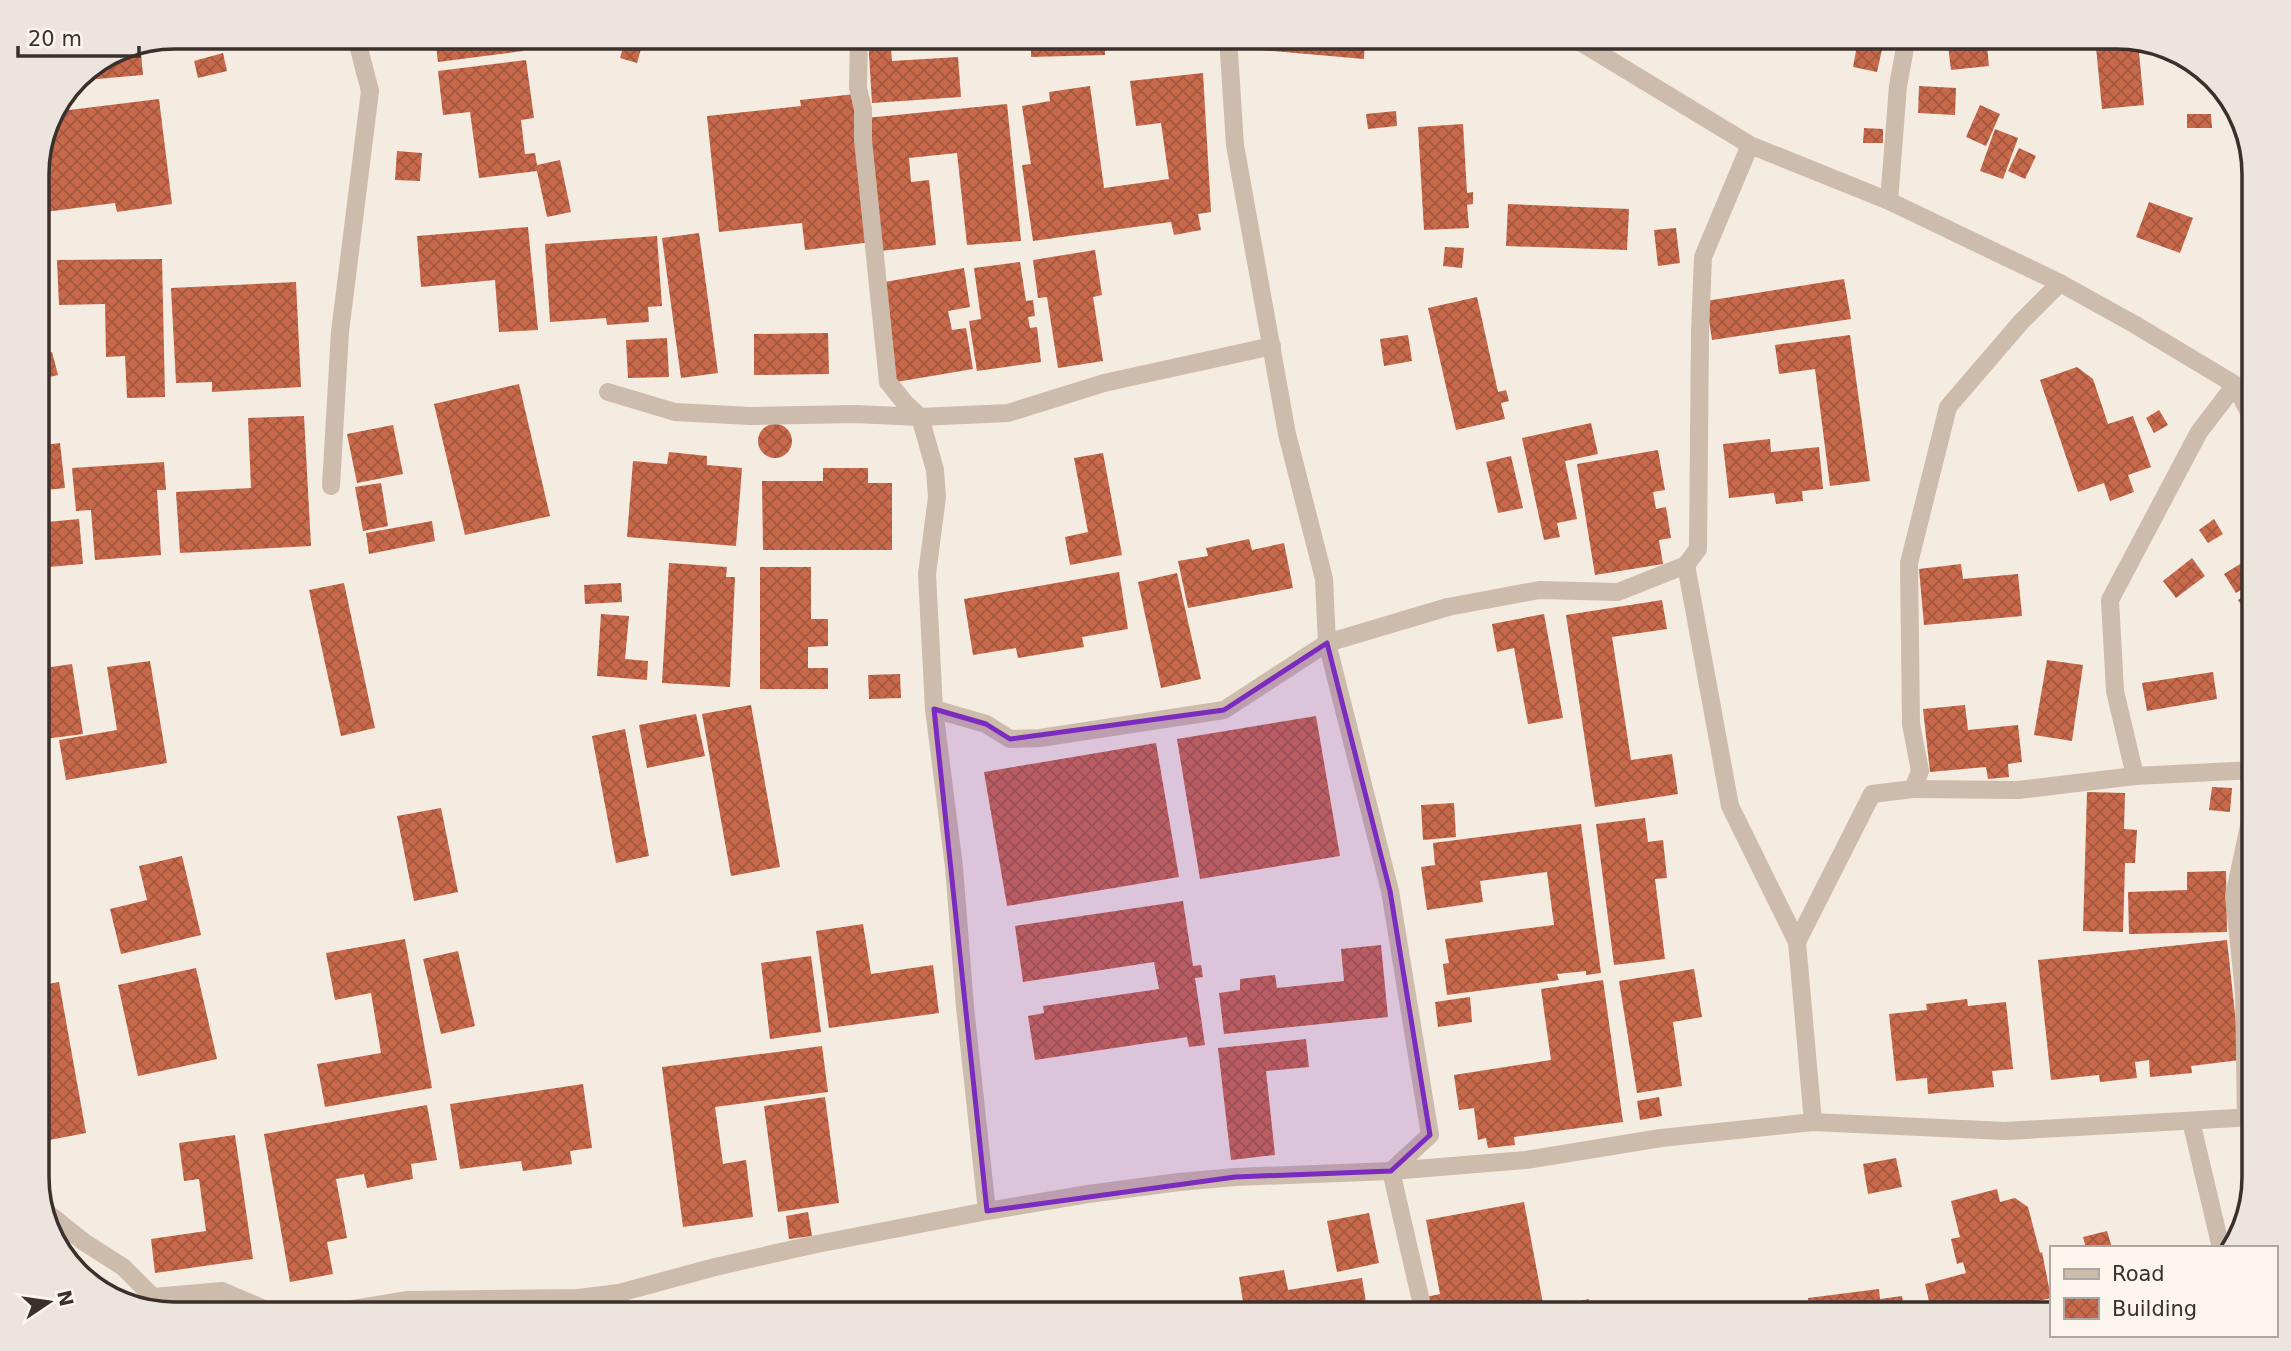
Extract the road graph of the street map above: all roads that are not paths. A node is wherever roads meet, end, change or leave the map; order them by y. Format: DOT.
graph roads {
  1 [pos="359,49"];
  2 [pos="859,49"];
  3 [pos="1228,49"];
  4 [pos="1592,49"];
  5 [pos="1905,49"];
  6 [pos="1750,145"];
  7 [pos="1889,201"];
  8 [pos="2060,283"];
  9 [pos="1272,346"];
  10 [pos="2235,386"];
  11 [pos="2242,390"];
  12 [pos="608,392"];
  13 [pos="2242,399"];
  14 [pos="920,418"];
  15 [pos="331,486"];
  16 [pos="1686,565"];
  17 [pos="1327,643"];
  18 [pos="934,709"];
  19 [pos="2242,771"];
  20 [pos="2135,776"];
  21 [pos="1913,789"];
  22 [pos="2242,859"];
  23 [pos="1797,942"];
  24 [pos="2242,973"];
  25 [pos="2242,1118"];
  26 [pos="2191,1121"];
  27 [pos="1813,1122"];
  28 [pos="1391,1171"];
  29 [pos="987,1211"];
  30 [pos="58,1221"];
  31 [pos="2221,1246"];
  32 [pos="619,1293"];
  33 [pos="248,1302"];
  34 [pos="396,1302"];
  35 [pos="620,1302"];
  36 [pos="1421,1302"];
  1 -- 15 [label="street"];
  2 -- 14 [label="street"];
  3 -- 9 [label="street"];
  4 -- 6 [label="street"];
  5 -- 7 [label="street"];
  6 -- 7 [label="street"];
  6 -- 16 [label="street"];
  7 -- 8 [label="street"];
  8 -- 10 [label="street"];
  8 -- 21 [label="street"];
  9 -- 14 [label="street"];
  9 -- 17 [label="street"];
  10 -- 11 [label="street"];
  10 -- 13 [label="street"];
  10 -- 20 [label="street"];
  12 -- 14 [label="street"];
  14 -- 18 [label="street"];
  16 -- 17 [label="street"];
  16 -- 23 [label="street"];
  17 -- 18 [label="street"];
  17 -- 28 [label="street"];
  18 -- 29 [label="street"];
  19 -- 20 [label="street"];
  20 -- 21 [label="street"];
  21 -- 23 [label="street"];
  22 -- 24 [label="street"];
  23 -- 27 [label="street"];
  25 -- 26 [label="street"];
  26 -- 27 [label="street"];
  26 -- 31 [label="street"];
  27 -- 28 [label="street"];
  28 -- 29 [label="street"];
  28 -- 36 [label="street"];
  29 -- 32 [label="street"];
  30 -- 33 [label="street"];
  32 -- 34 [label="street"];
  32 -- 35 [label="street"];
}
